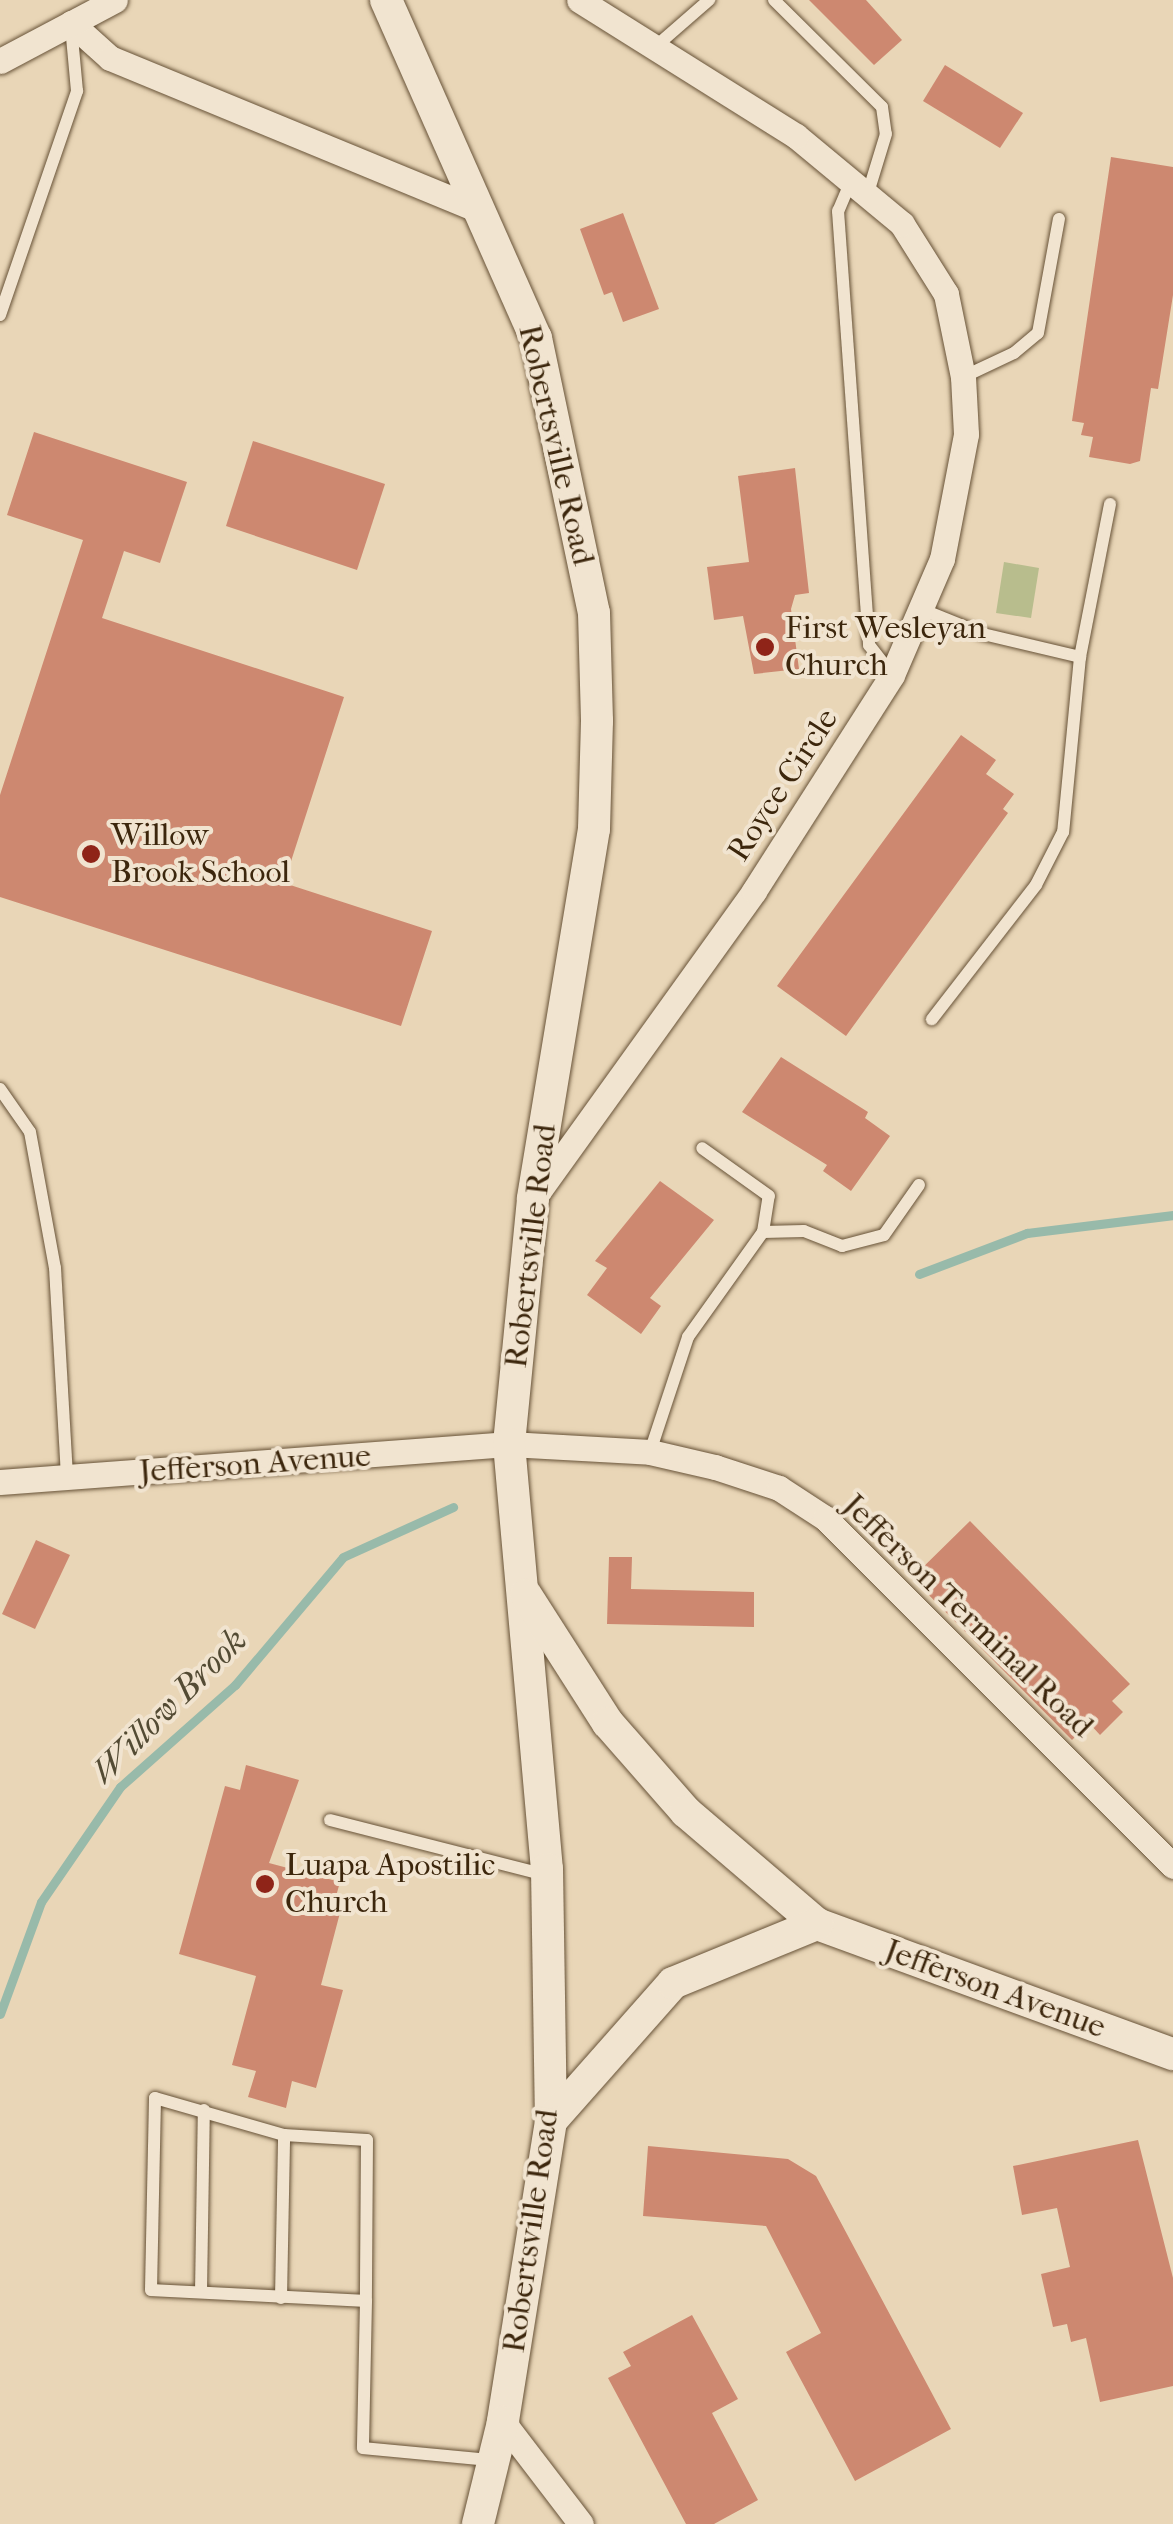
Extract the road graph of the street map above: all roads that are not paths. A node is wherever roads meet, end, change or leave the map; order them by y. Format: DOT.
graph roads {
  1 [pos="115,0"];
  2 [pos="386,0"];
  3 [pos="579,0"];
  4 [pos="709,0"];
  5 [pos="774,0"];
  6 [pos="71,22"];
  7 [pos="656,47"];
  8 [pos="0,61"];
  9 [pos="860,186"];
  10 [pos="481,211"];
  11 [pos="1059,219"];
  12 [pos="0,315"];
  13 [pos="964,378"];
  14 [pos="1110,504"];
  15 [pos="921,609"];
  16 [pos="1080,656"];
  17 [pos="892,675"];
  18 [pos="932,1019"];
  19 [pos="0,1089"];
  20 [pos="702,1148"];
  21 [pos="919,1185"];
  22 [pos="532,1199"];
  23 [pos="763,1232"];
  24 [pos="509,1444"];
  25 [pos="650,1452"];
  26 [pos="67,1478"];
  27 [pos="0,1482"];
  28 [pos="524,1591"];
  29 [pos="330,1820"];
  30 [pos="1173,1866"];
  31 [pos="547,1875"];
  32 [pos="817,1924"];
  33 [pos="1173,2054"];
  34 [pos="204,2110"];
  35 [pos="552,2121"];
  36 [pos="284,2135"];
  37 [pos="201,2292"];
  38 [pos="281,2298"];
  39 [pos="366,2301"];
  40 [pos="503,2422"];
  41 [pos="493,2460"];
  42 [pos="478,2524"];
  43 [pos="581,2524"];
  1 -- 6 [label="street"];
  2 -- 10 [label="street, Robertsville Road"];
  3 -- 7 [label="street, Royce Circle"];
  4 -- 7 [label="lane"];
  5 -- 9 [label="lane"];
  6 -- 8 [label="street"];
  6 -- 10 [label="street"];
  6 -- 12 [label="lane"];
  7 -- 9 [label="street, Royce Circle"];
  9 -- 13 [label="street, Royce Circle"];
  9 -- 17 [label="lane"];
  10 -- 22 [label="street, Robertsville Road"];
  11 -- 13 [label="lane"];
  13 -- 15 [label="street, Royce Circle"];
  14 -- 16 [label="lane"];
  15 -- 16 [label="lane"];
  15 -- 17 [label="street, Royce Circle"];
  16 -- 18 [label="lane"];
  17 -- 22 [label="street, Royce Circle"];
  19 -- 26 [label="lane"];
  20 -- 23 [label="lane"];
  21 -- 23 [label="lane"];
  22 -- 24 [label="street, Robertsville Road"];
  23 -- 25 [label="lane"];
  24 -- 25 [label="street, Jefferson Terminal Road"];
  24 -- 26 [label="street, Jefferson Avenue"];
  24 -- 28 [label="street, Robertsville Road"];
  25 -- 30 [label="street, Jefferson Terminal Road"];
  26 -- 27 [label="street, Jefferson Avenue"];
  28 -- 31 [label="street, Robertsville Road"];
  28 -- 32 [label="street, Jefferson Avenue"];
  29 -- 31 [label="lane"];
  31 -- 35 [label="street, Robertsville Road"];
  32 -- 33 [label="street, Jefferson Avenue"];
  32 -- 35 [label="street"];
  34 -- 36 [label="lane"];
  34 -- 37 [label="lane"];
  34 -- 37 [label="lane"];
  35 -- 40 [label="street, Robertsville Road"];
  36 -- 38 [label="lane"];
  36 -- 39 [label="lane"];
  37 -- 38 [label="lane"];
  38 -- 39 [label="lane"];
  39 -- 41 [label="lane"];
  40 -- 41 [label="street, Robertsville Road"];
  40 -- 43 [label="street"];
  41 -- 42 [label="street, Robertsville Road"];
}
